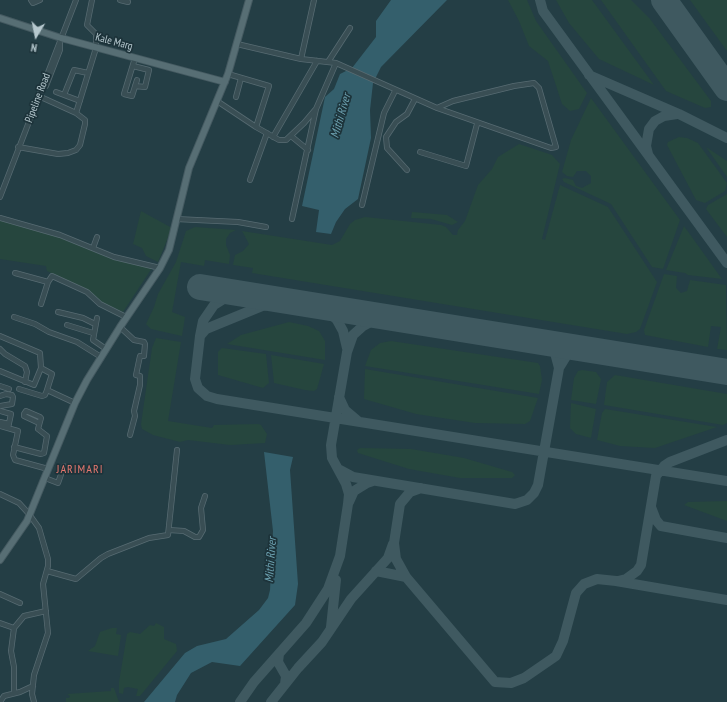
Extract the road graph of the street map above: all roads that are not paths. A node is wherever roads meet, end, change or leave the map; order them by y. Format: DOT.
graph roads {
  1 [pos="31,0"];
  2 [pos="40,0"];
  3 [pos="76,0"];
  4 [pos="92,0"];
  5 [pos="120,0"];
  6 [pos="249,0"];
  7 [pos="314,0"];
  8 [pos="128,2"];
  9 [pos="0,18"];
  10 [pos="350,28"];
  11 [pos="60,41"];
  12 [pos="237,44"];
  13 [pos="96,48"];
  14 [pos="135,58"];
  15 [pos="301,59"];
  16 [pos="317,61"];
  17 [pos="148,62"];
  18 [pos="328,62"];
  19 [pos="336,63"];
  20 [pos="133,66"];
  21 [pos="146,69"];
  22 [pos="88,73"];
  23 [pos="228,74"];
  24 [pos="241,78"];
  25 [pos="137,80"];
  26 [pos="225,82"];
  27 [pos="135,86"];
  28 [pos="394,90"];
  29 [pos="56,92"];
  30 [pos="64,95"];
  31 [pos="236,97"];
  32 [pos="43,98"];
  33 [pos="415,99"];
  34 [pos="80,101"];
  35 [pos="217,101"];
  36 [pos="437,108"];
  37 [pos="316,109"];
  38 [pos="76,113"];
  39 [pos="477,124"];
  40 [pos="256,127"];
  41 [pos="267,133"];
  42 [pos="292,136"];
  43 [pos="274,137"];
  44 [pos="19,148"];
  45 [pos="308,150"];
  46 [pos="420,152"];
  47 [pos="407,170"];
  48 [pos="250,180"];
  49 [pos="3,191"];
  50 [pos="0,197"];
  51 [pos="0,202"];
  52 [pos="362,205"];
  53 [pos="0,218"];
  54 [pos="176,219"];
  55 [pos="292,219"];
  56 [pos="266,227"];
  57 [pos="97,237"];
  58 [pos="93,248"];
  59 [pos="160,268"];
  60 [pos="15,273"];
  61 [pos="48,282"];
  62 [pos="41,304"];
  63 [pos="58,312"];
  64 [pos="14,317"];
  65 [pos="126,317"];
  66 [pos="97,318"];
  67 [pos="95,324"];
  68 [pos="68,326"];
  69 [pos="120,326"];
  70 [pos="93,333"];
  71 [pos="0,336"];
  72 [pos="0,349"];
  73 [pos="106,349"];
  74 [pos="101,357"];
  75 [pos="41,368"];
  76 [pos="0,371"];
  77 [pos="25,382"];
  78 [pos="0,386"];
  79 [pos="9,389"];
  80 [pos="18,389"];
  81 [pos="48,390"];
  82 [pos="0,396"];
  83 [pos="75,403"];
  84 [pos="0,406"];
  85 [pos="0,411"];
  86 [pos="0,422"];
  87 [pos="39,423"];
  88 [pos="0,426"];
  89 [pos="8,426"];
  90 [pos="130,435"];
  91 [pos="14,447"];
  92 [pos="177,450"];
  93 [pos="64,466"];
  94 [pos="48,469"];
  95 [pos="45,478"];
  96 [pos="0,494"];
  97 [pos="205,496"];
  98 [pos="28,516"];
  99 [pos="169,530"];
  100 [pos="0,553"];
  101 [pos="0,560"];
  102 [pos="47,571"];
  103 [pos="0,594"];
  104 [pos="20,602"];
  105 [pos="46,611"];
  106 [pos="0,623"];
  107 [pos="14,628"];
  108 [pos="33,686"];
  109 [pos="14,693"];
  110 [pos="0,702"];
  111 [pos="34,702"];
  1 -- 2 [label="street"];
  3 -- 11 [label="street"];
  4 -- 13 [label="street"];
  5 -- 8 [label="street"];
  6 -- 12 [label="main road"];
  7 -- 15 [label="street"];
  9 -- 11 [label="main road, Kale Marg"];
  10 -- 18 [label="street"];
  11 -- 13 [label="main road, Kale Marg"];
  11 -- 44 [label="street"];
  12 -- 15 [label="street"];
  12 -- 23 [label="main road"];
  13 -- 14 [label="main road, Kale Marg"];
  13 -- 22 [label="street"];
  14 -- 17 [label="main road, Kale Marg"];
  14 -- 20 [label="street"];
  15 -- 16 [label="street"];
  16 -- 18 [label="street"];
  16 -- 43 [label="street"];
  17 -- 21 [label="street"];
  17 -- 26 [label="main road, Kale Marg"];
  18 -- 19 [label="street"];
  19 -- 28 [label="street"];
  19 -- 37 [label="street"];
  20 -- 21 [label="street"];
  20 -- 27 [label="street"];
  21 -- 27 [label="street"];
  22 -- 30 [label="street"];
  22 -- 34 [label="street"];
  23 -- 24 [label="street"];
  23 -- 26 [label="main road"];
  24 -- 31 [label="street"];
  24 -- 40 [label="street"];
  25 -- 27 [label="street"];
  26 -- 35 [label="main road"];
  28 -- 33 [label="street"];
  28 -- 52 [label="street"];
  29 -- 30 [label="street"];
  30 -- 34 [label="street"];
  32 -- 38 [label="street"];
  33 -- 36 [label="street"];
  33 -- 47 [label="street"];
  34 -- 38 [label="street"];
  35 -- 40 [label="street"];
  35 -- 54 [label="main road"];
  36 -- 39 [label="street"];
  36 -- 39 [label="street"];
  37 -- 42 [label="street"];
  37 -- 45 [label="street"];
  38 -- 44 [label="street"];
  39 -- 46 [label="street"];
  40 -- 41 [label="street"];
  41 -- 43 [label="street"];
  41 -- 48 [label="street"];
  42 -- 43 [label="street"];
  42 -- 45 [label="street"];
  44 -- 49 [label="street"];
  45 -- 55 [label="street"];
  49 -- 50 [label="street"];
  49 -- 51 [label="street"];
  53 -- 58 [label="street"];
  54 -- 56 [label="street"];
  54 -- 59 [label="main road"];
  57 -- 58 [label="street"];
  58 -- 59 [label="street"];
  59 -- 65 [label="main road"];
  60 -- 61 [label="street"];
  61 -- 62 [label="street"];
  61 -- 65 [label="street"];
  63 -- 67 [label="street"];
  64 -- 74 [label="street"];
  65 -- 69 [label="main road"];
  66 -- 67 [label="street"];
  67 -- 70 [label="street"];
  68 -- 70 [label="street"];
  69 -- 73 [label="main road"];
  69 -- 90 [label="street"];
  70 -- 73 [label="street"];
  71 -- 75 [label="street"];
  72 -- 77 [label="street"];
  73 -- 74 [label="main road"];
  74 -- 83 [label="main road"];
  75 -- 77 [label="street"];
  75 -- 81 [label="street"];
  76 -- 77 [label="street"];
  78 -- 79 [label="street"];
  80 -- 81 [label="street"];
  81 -- 83 [label="street"];
  82 -- 84 [label="street"];
  83 -- 94 [label="main road"];
  85 -- 89 [label="street"];
  86 -- 89 [label="street"];
  87 -- 91 [label="street"];
  88 -- 89 [label="street"];
  89 -- 91 [label="street"];
  91 -- 94 [label="street"];
  92 -- 99 [label="street"];
  93 -- 95 [label="street"];
  94 -- 95 [label="main road"];
  95 -- 98 [label="main road"];
  96 -- 98 [label="street"];
  97 -- 99 [label="street"];
  98 -- 100 [label="main road"];
  98 -- 101 [label="main road"];
  98 -- 102 [label="street"];
  99 -- 102 [label="street"];
  102 -- 105 [label="street"];
  103 -- 104 [label="street"];
  105 -- 107 [label="street"];
  105 -- 108 [label="street"];
  106 -- 107 [label="street"];
  107 -- 109 [label="street"];
  108 -- 109 [label="street"];
  108 -- 111 [label="street"];
  109 -- 110 [label="street"];
}
